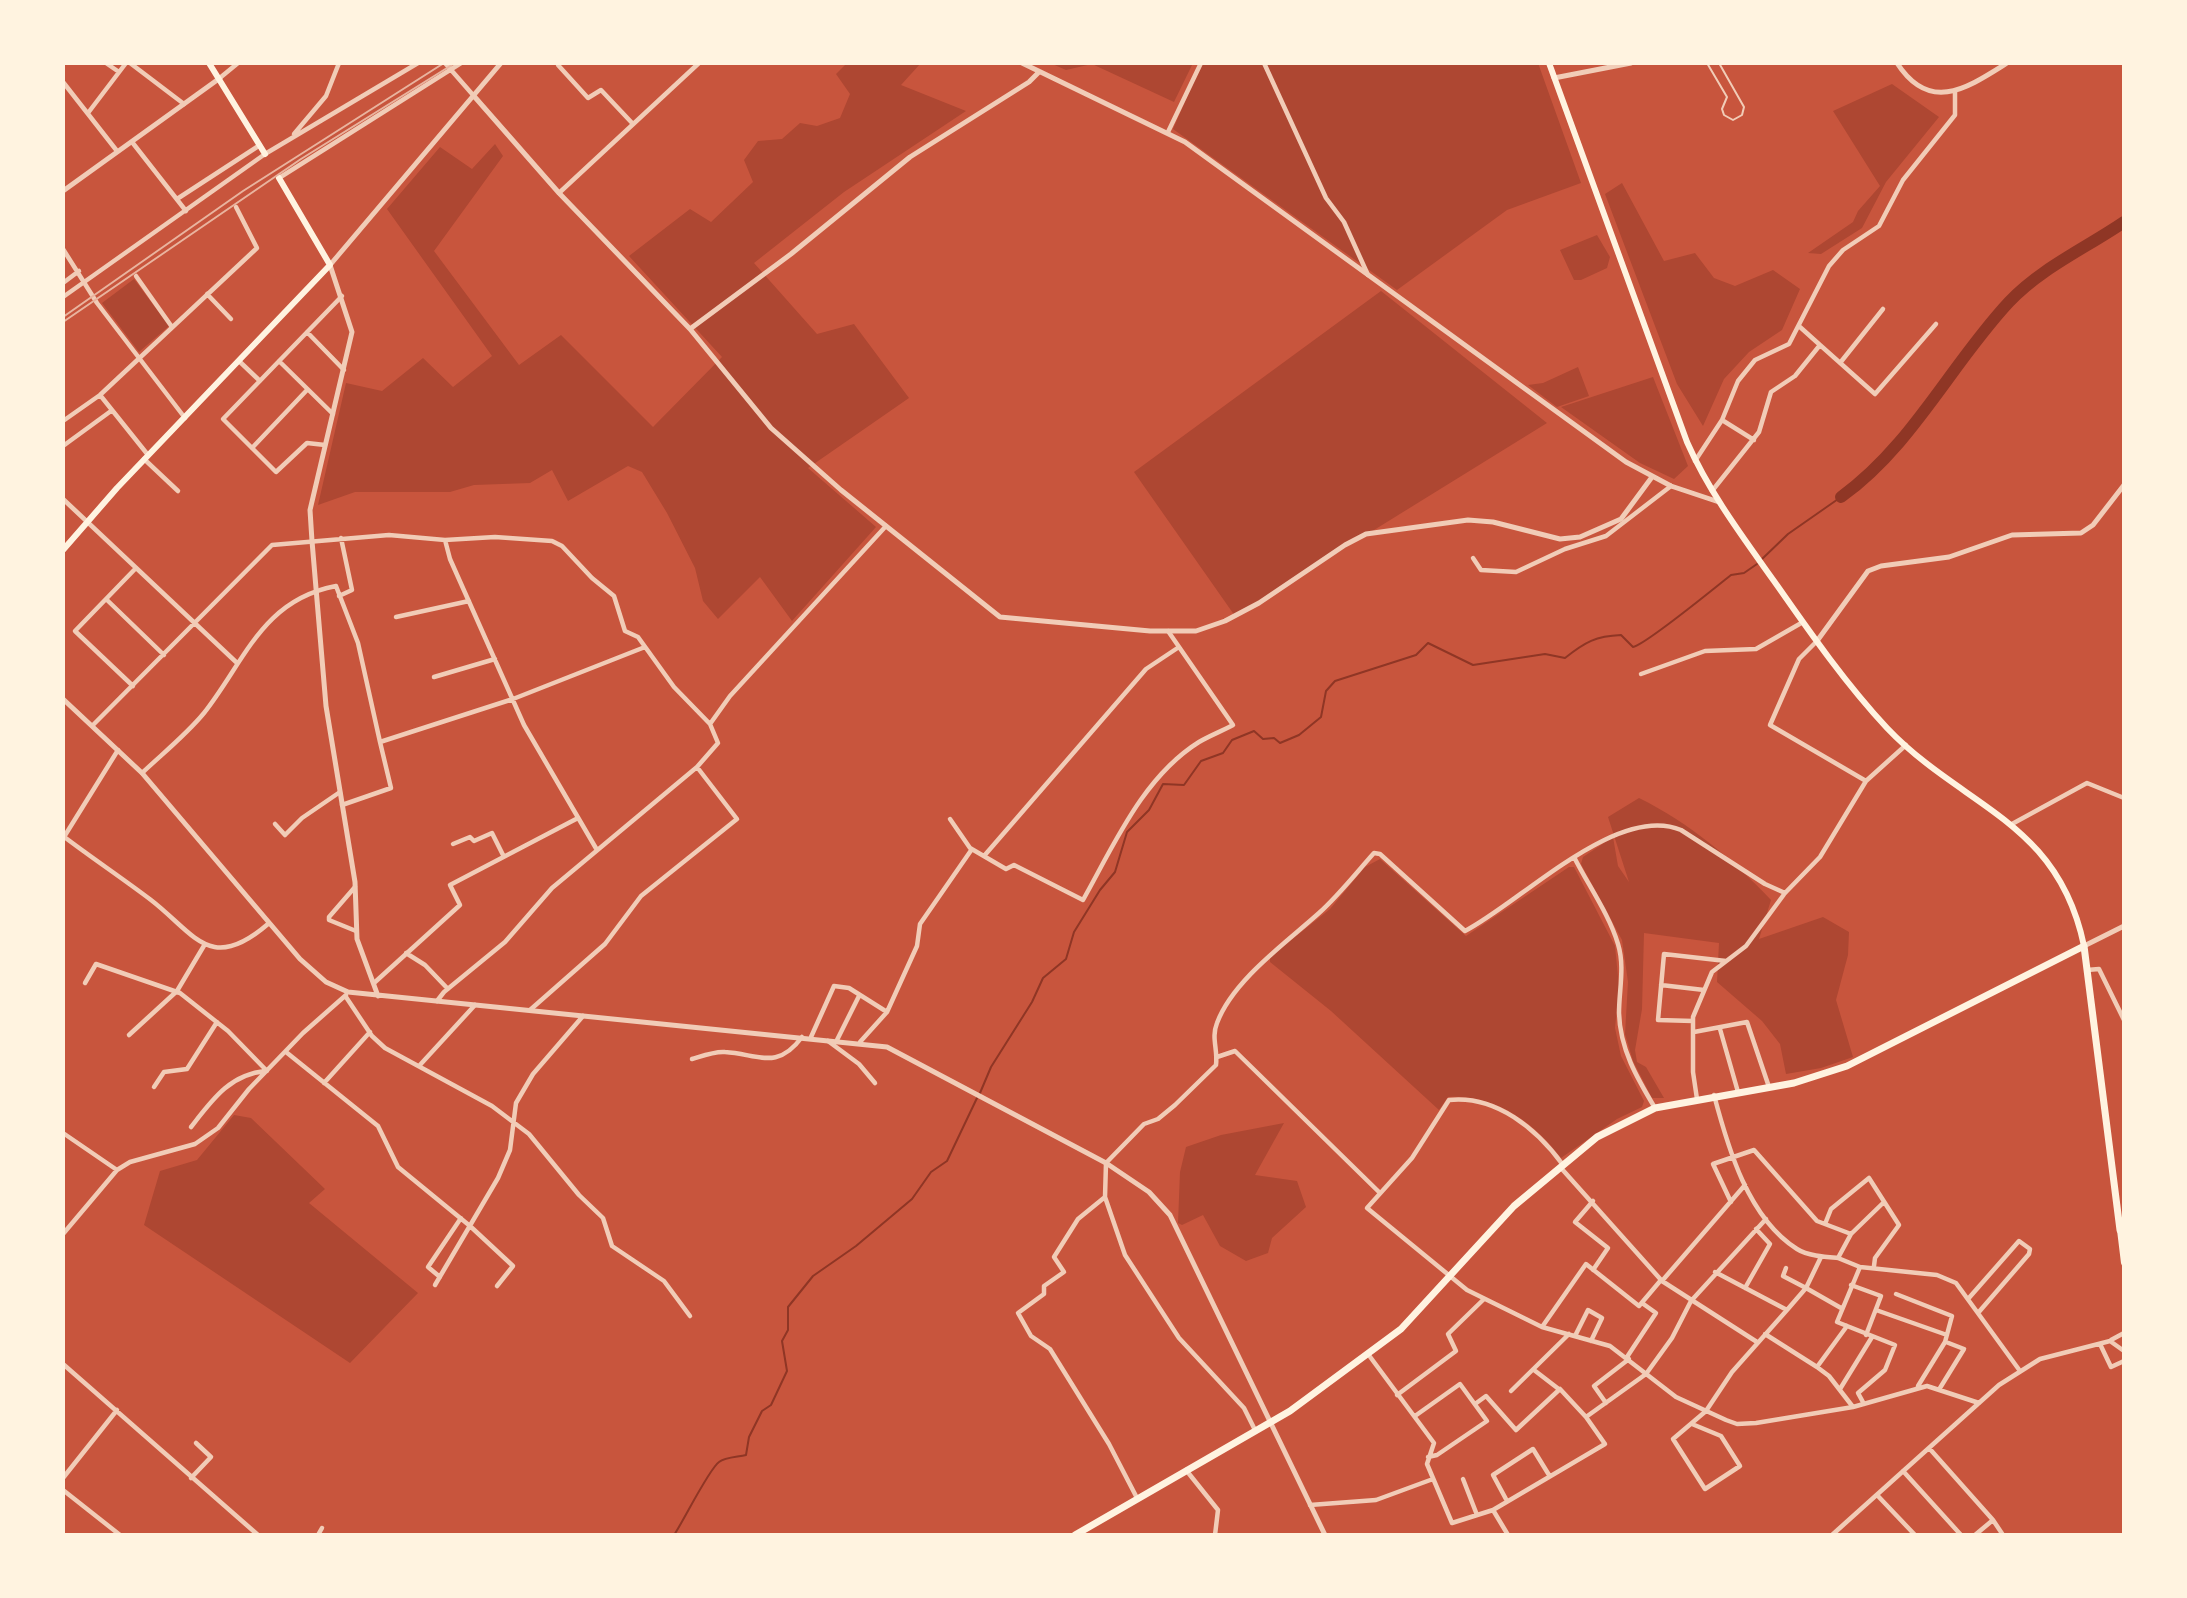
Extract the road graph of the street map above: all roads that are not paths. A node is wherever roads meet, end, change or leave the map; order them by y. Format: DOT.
graph roads {
  1 [pos="106,63"];
  2 [pos="128,63"];
  3 [pos="209,63"];
  4 [pos="238,63"];
  5 [pos="340,63"];
  6 [pos="418,63"];
  7 [pos="445,63"];
  8 [pos="461,63"];
  9 [pos="699,63"];
  10 [pos="1022,63"];
  11 [pos="1201,63"];
  12 [pos="1264,63"];
  13 [pos="1549,63"];
  14 [pos="1631,63"];
  15 [pos="1707,63"];
  16 [pos="1719,63"];
  17 [pos="1897,63"];
  18 [pos="2007,63"];
  19 [pos="497,64"];
  20 [pos="558,65"];
  21 [pos="451,69"];
  22 [pos="119,72"];
  23 [pos="1039,72"];
  24 [pos="220,77"];
  25 [pos="1554,78"];
  26 [pos="63,83"];
  27 [pos="1955,92"];
  28 [pos="473,95"];
  29 [pos="184,104"];
  30 [pos="88,113"];
  31 [pos="632,124"];
  32 [pos="1168,132"];
  33 [pos="291,138"];
  34 [pos="132,142"];
  35 [pos="260,145"];
  36 [pos="117,151"];
  37 [pos="265,154"];
  38 [pos="279,178"];
  39 [pos="63,191"];
  40 [pos="559,193"];
  41 [pos="177,199"];
  42 [pos="236,207"];
  43 [pos="186,211"];
  44 [pos="63,249"];
  45 [pos="330,265"];
  46 [pos="79,271"];
  47 [pos="136,276"];
  48 [pos="1368,277"];
  49 [pos="84,280"];
  50 [pos="63,283"];
  51 [pos="207,294"];
  52 [pos="342,296"];
  53 [pos="63,297"];
  54 [pos="1883,309"];
  55 [pos="231,319"];
  56 [pos="1936,324"];
  57 [pos="172,327"];
  58 [pos="1800,327"];
  59 [pos="690,329"];
  60 [pos="307,332"];
  61 [pos="1821,345"];
  62 [pos="140,358"];
  63 [pos="239,361"];
  64 [pos="279,361"];
  65 [pos="1840,363"];
  66 [pos="344,370"];
  67 [pos="260,381"];
  68 [pos="307,390"];
  69 [pos="100,395"];
  70 [pos="111,411"];
  71 [pos="333,414"];
  72 [pos="184,418"];
  73 [pos="1721,420"];
  74 [pos="63,421"];
  75 [pos="1754,440"];
  76 [pos="325,445"];
  77 [pos="63,446"];
  78 [pos="252,448"];
  79 [pos="146,457"];
  80 [pos="1695,461"];
  81 [pos="1652,477"];
  82 [pos="2124,485"];
  83 [pos="1671,486"];
  84 [pos="178,491"];
  85 [pos="1712,491"];
  86 [pos="63,499"];
  87 [pos="1719,502"];
  88 [pos="87,521"];
  89 [pos="886,526"];
  90 [pos="341,537"];
  91 [pos="445,540"];
  92 [pos="312,541"];
  93 [pos="63,550"];
  94 [pos="1473,558"];
  95 [pos="136,568"];
  96 [pos="317,590"];
  97 [pos="339,596"];
  98 [pos="106,599"];
  99 [pos="469,601"];
  100 [pos="396,617"];
  101 [pos="1803,622"];
  102 [pos="195,623"];
  103 [pos="1168,631"];
  104 [pos="1817,641"];
  105 [pos="645,647"];
  106 [pos="1179,647"];
  107 [pos="164,654"];
  108 [pos="495,659"];
  109 [pos="236,662"];
  110 [pos="1641,674"];
  111 [pos="433,677"];
  112 [pos="132,686"];
  113 [pos="63,699"];
  114 [pos="513,699"];
  115 [pos="710,724"];
  116 [pos="93,725"];
  117 [pos="380,742"];
  118 [pos="1906,745"];
  119 [pos="118,750"];
  120 [pos="697,767"];
  121 [pos="142,773"];
  122 [pos="1866,780"];
  123 [pos="340,792"];
  124 [pos="2124,798"];
  125 [pos="342,805"];
  126 [pos="578,818"];
  127 [pos="950,819"];
  128 [pos="275,824"];
  129 [pos="2012,824"];
  130 [pos="63,836"];
  131 [pos="453,844"];
  132 [pos="972,849"];
  133 [pos="597,850"];
  134 [pos="503,855"];
  135 [pos="984,856"];
  136 [pos="1574,857"];
  137 [pos="355,887"];
  138 [pos="1785,893"];
  139 [pos="268,924"];
  140 [pos="2124,926"];
  141 [pos="356,931"];
  142 [pos="205,944"];
  143 [pos="2084,946"];
  144 [pos="406,953"];
  145 [pos="1727,961"];
  146 [pos="2087,970"];
  147 [pos="374,983"];
  148 [pos="85,984"];
  149 [pos="1661,985"];
  150 [pos="448,989"];
  151 [pos="1704,990"];
  152 [pos="177,991"];
  153 [pos="347,994"];
  154 [pos="378,996"];
  155 [pos="859,996"];
  156 [pos="438,1001"];
  157 [pos="475,1005"];
  158 [pos="530,1010"];
  159 [pos="887,1012"];
  160 [pos="584,1016"];
  161 [pos="2124,1020"];
  162 [pos="1693,1021"];
  163 [pos="217,1022"];
  164 [pos="1720,1029"];
  165 [pos="370,1032"];
  166 [pos="1694,1032"];
  167 [pos="129,1035"];
  168 [pos="802,1037"];
  169 [pos="811,1037"];
  170 [pos="824,1039"];
  171 [pos="837,1040"];
  172 [pos="860,1042"];
  173 [pos="286,1052"];
  174 [pos="1217,1057"];
  175 [pos="692,1059"];
  176 [pos="419,1066"];
  177 [pos="267,1071"];
  178 [pos="324,1083"];
  179 [pos="875,1083"];
  180 [pos="154,1087"];
  181 [pos="1769,1087"];
  182 [pos="1738,1091"];
  183 [pos="1713,1095"];
  184 [pos="1697,1099"];
  185 [pos="1655,1108"];
  186 [pos="511,1122"];
  187 [pos="191,1127"];
  188 [pos="63,1133"];
  189 [pos="1734,1159"];
  190 [pos="1106,1163"];
  191 [pos="1561,1166"];
  192 [pos="117,1170"];
  193 [pos="1745,1185"];
  194 [pos="1380,1193"];
  195 [pos="1105,1197"];
  196 [pos="1593,1201"];
  197 [pos="1731,1202"];
  198 [pos="1883,1203"];
  199 [pos="461,1219"];
  200 [pos="1766,1219"];
  201 [pos="1825,1224"];
  202 [pos="470,1226"];
  203 [pos="2123,1228"];
  204 [pos="1756,1229"];
  205 [pos="63,1234"];
  206 [pos="1851,1234"];
  207 [pos="1821,1257"];
  208 [pos="1838,1258"];
  209 [pos="2124,1263"];
  210 [pos="1874,1266"];
  211 [pos="1860,1267"];
  212 [pos="1786,1268"];
  213 [pos="1593,1270"];
  214 [pos="1715,1272"];
  215 [pos="1450,1276"];
  216 [pos="440,1277"];
  217 [pos="1661,1280"];
  218 [pos="435,1284"];
  219 [pos="1851,1285"];
  220 [pos="497,1286"];
  221 [pos="1745,1288"];
  222 [pos="1806,1288"];
  223 [pos="1896,1294"];
  224 [pos="1484,1299"];
  225 [pos="1968,1299"];
  226 [pos="1691,1301"];
  227 [pos="1642,1303"];
  228 [pos="1841,1308"];
  229 [pos="1876,1310"];
  230 [pos="1787,1311"];
  231 [pos="1978,1312"];
  232 [pos="690,1316"];
  233 [pos="1847,1326"];
  234 [pos="1542,1327"];
  235 [pos="2124,1333"];
  236 [pos="1765,1334"];
  237 [pos="1572,1335"];
  238 [pos="1947,1335"];
  239 [pos="1869,1336"];
  240 [pos="1591,1340"];
  241 [pos="2110,1341"];
  242 [pos="1757,1342"];
  243 [pos="1945,1342"];
  244 [pos="2100,1345"];
  245 [pos="2124,1351"];
  246 [pos="1368,1354"];
  247 [pos="1628,1358"];
  248 [pos="2124,1361"];
  249 [pos="63,1364"];
  250 [pos="1817,1367"];
  251 [pos="1534,1370"];
  252 [pos="2020,1371"];
  253 [pos="1646,1374"];
  254 [pos="1917,1386"];
  255 [pos="1940,1388"];
  256 [pos="1840,1389"];
  257 [pos="1560,1390"];
  258 [pos="1511,1391"];
  259 [pos="1397,1395"];
  260 [pos="1606,1403"];
  261 [pos="1979,1403"];
  262 [pos="1475,1404"];
  263 [pos="1864,1404"];
  264 [pos="1853,1407"];
  265 [pos="117,1410"];
  266 [pos="1706,1410"];
  267 [pos="1415,1416"];
  268 [pos="1586,1417"];
  269 [pos="1269,1423"];
  270 [pos="1692,1424"];
  271 [pos="1255,1430"];
  272 [pos="196,1443"];
  273 [pos="1929,1448"];
  274 [pos="1427,1458"];
  275 [pos="1186,1470"];
  276 [pos="1903,1471"];
  277 [pos="1549,1475"];
  278 [pos="63,1478"];
  279 [pos="191,1478"];
  280 [pos="1433,1479"];
  281 [pos="1462,1479"];
  282 [pos="63,1490"];
  283 [pos="1877,1494"];
  284 [pos="1137,1497"];
  285 [pos="1507,1501"];
  286 [pos="1310,1505"];
  287 [pos="1493,1510"];
  288 [pos="1477,1515"];
  289 [pos="1993,1520"];
  290 [pos="322,1528"];
  291 [pos="120,1535"];
  292 [pos="258,1535"];
  293 [pos="318,1535"];
  294 [pos="1075,1535"];
  295 [pos="1215,1535"];
  296 [pos="1325,1535"];
  297 [pos="1508,1535"];
  298 [pos="1832,1535"];
  299 [pos="1915,1535"];
  300 [pos="1961,1535"];
  301 [pos="1975,1535"];
  302 [pos="2003,1535"];
  1 -- 22 [label="street"];
  2 -- 22 [label="street"];
  2 -- 29 [label="street"];
  3 -- 24 [label="main road"];
  4 -- 24 [label="street"];
  5 -- 33 [label="street"];
  6 -- 33 [label="street"];
  7 -- 21 [label="street"];
  8 -- 21 [label="street"];
  9 -- 31 [label="street"];
  10 -- 23 [label="street"];
  11 -- 32 [label="street"];
  12 -- 48 [label="street"];
  13 -- 25 [label="main road"];
  14 -- 25 [label="street"];
  15 -- 16 [label="lane"];
  17 -- 27 [label="street"];
  18 -- 27 [label="street"];
  19 -- 28 [label="street"];
  20 -- 31 [label="street"];
  21 -- 28 [label="street"];
  21 -- 38 [label="street"];
  22 -- 30 [label="street"];
  23 -- 32 [label="street"];
  23 -- 59 [label="street"];
  24 -- 29 [label="street"];
  24 -- 35 [label="main road"];
  25 -- 80 [label="main road"];
  26 -- 30 [label="street"];
  27 -- 58 [label="street"];
  28 -- 40 [label="street"];
  28 -- 45 [label="street"];
  29 -- 34 [label="street"];
  30 -- 36 [label="street"];
  31 -- 40 [label="street"];
  32 -- 48 [label="street"];
  33 -- 37 [label="street"];
  34 -- 36 [label="street"];
  34 -- 41 [label="street"];
  35 -- 37 [label="main road"];
  35 -- 41 [label="street"];
  36 -- 39 [label="street"];
  37 -- 43 [label="street"];
  38 -- 45 [label="main road"];
  40 -- 59 [label="street"];
  41 -- 43 [label="street"];
  42 -- 51 [label="street"];
  43 -- 49 [label="street"];
  44 -- 46 [label="street"];
  45 -- 52 [label="street"];
  45 -- 63 [label="main road"];
  46 -- 49 [label="street"];
  46 -- 50 [label="street"];
  47 -- 57 [label="street"];
  48 -- 81 [label="street"];
  49 -- 53 [label="street"];
  49 -- 62 [label="street"];
  51 -- 55 [label="street"];
  51 -- 57 [label="street"];
  52 -- 60 [label="street"];
  52 -- 66 [label="street"];
  54 -- 65 [label="street"];
  56 -- 65 [label="street"];
  57 -- 62 [label="street"];
  58 -- 61 [label="street"];
  58 -- 73 [label="street"];
  59 -- 89 [label="street"];
  60 -- 64 [label="street"];
  60 -- 66 [label="street"];
  61 -- 65 [label="street"];
  61 -- 75 [label="street"];
  62 -- 69 [label="street"];
  62 -- 72 [label="street"];
  63 -- 67 [label="street"];
  63 -- 72 [label="main road"];
  64 -- 67 [label="street"];
  64 -- 68 [label="street"];
  66 -- 71 [label="street"];
  67 -- 78 [label="street"];
  68 -- 71 [label="street"];
  68 -- 78 [label="street"];
  69 -- 70 [label="street"];
  69 -- 74 [label="street"];
  70 -- 77 [label="street"];
  70 -- 79 [label="street"];
  71 -- 76 [label="street"];
  72 -- 79 [label="main road"];
  73 -- 75 [label="street"];
  73 -- 80 [label="street"];
  75 -- 85 [label="street"];
  76 -- 78 [label="street"];
  76 -- 92 [label="street"];
  79 -- 84 [label="street"];
  79 -- 88 [label="main road"];
  80 -- 85 [label="main road"];
  81 -- 83 [label="street"];
  81 -- 103 [label="street"];
  82 -- 104 [label="street"];
  83 -- 87 [label="street"];
  83 -- 94 [label="street"];
  85 -- 87 [label="main road"];
  86 -- 88 [label="street"];
  87 -- 101 [label="main road"];
  88 -- 93 [label="main road"];
  88 -- 95 [label="street"];
  89 -- 103 [label="street"];
  89 -- 115 [label="street"];
  90 -- 91 [label="street"];
  90 -- 92 [label="street"];
  90 -- 97 [label="street"];
  91 -- 99 [label="street"];
  91 -- 105 [label="street"];
  92 -- 96 [label="street"];
  92 -- 102 [label="street"];
  95 -- 98 [label="street"];
  95 -- 102 [label="street"];
  96 -- 97 [label="street"];
  96 -- 109 [label="street"];
  96 -- 123 [label="street"];
  97 -- 117 [label="street"];
  98 -- 107 [label="street"];
  98 -- 112 [label="street"];
  99 -- 100 [label="street"];
  99 -- 108 [label="street"];
  101 -- 104 [label="main road"];
  101 -- 110 [label="street"];
  102 -- 107 [label="street"];
  102 -- 109 [label="street"];
  103 -- 106 [label="street"];
  104 -- 118 [label="main road"];
  104 -- 122 [label="street"];
  105 -- 114 [label="street"];
  105 -- 115 [label="street"];
  106 -- 135 [label="street"];
  106 -- 135 [label="street"];
  107 -- 112 [label="street"];
  108 -- 111 [label="street"];
  108 -- 114 [label="street"];
  109 -- 121 [label="street"];
  112 -- 116 [label="street"];
  113 -- 116 [label="street"];
  114 -- 117 [label="street"];
  114 -- 126 [label="street"];
  115 -- 120 [label="street"];
  116 -- 119 [label="street"];
  117 -- 125 [label="street"];
  118 -- 122 [label="street"];
  118 -- 129 [label="main road"];
  119 -- 121 [label="street"];
  119 -- 130 [label="street"];
  120 -- 133 [label="street"];
  120 -- 158 [label="street"];
  121 -- 139 [label="street"];
  122 -- 138 [label="street"];
  123 -- 125 [label="street"];
  123 -- 128 [label="street"];
  124 -- 129 [label="street"];
  125 -- 137 [label="street"];
  126 -- 133 [label="street"];
  126 -- 134 [label="street"];
  127 -- 132 [label="street"];
  129 -- 143 [label="main road"];
  130 -- 142 [label="street"];
  131 -- 134 [label="street"];
  132 -- 135 [label="street"];
  132 -- 159 [label="street"];
  133 -- 150 [label="street"];
  134 -- 144 [label="street"];
  136 -- 138 [label="street"];
  136 -- 174 [label="street"];
  136 -- 185 [label="street"];
  137 -- 141 [label="street"];
  137 -- 141 [label="street"];
  138 -- 145 [label="street"];
  139 -- 142 [label="street"];
  139 -- 153 [label="street"];
  140 -- 143 [label="street"];
  141 -- 147 [label="street"];
  142 -- 152 [label="street"];
  143 -- 146 [label="main road"];
  143 -- 181 [label="main road"];
  144 -- 147 [label="street"];
  144 -- 150 [label="street"];
  145 -- 149 [label="street"];
  145 -- 151 [label="street"];
  146 -- 161 [label="street"];
  146 -- 203 [label="main road"];
  147 -- 154 [label="street"];
  148 -- 152 [label="street"];
  149 -- 151 [label="street"];
  149 -- 162 [label="street"];
  150 -- 156 [label="street"];
  151 -- 162 [label="street"];
  152 -- 163 [label="street"];
  152 -- 167 [label="street"];
  153 -- 154 [label="street"];
  153 -- 165 [label="street"];
  153 -- 173 [label="street"];
  154 -- 156 [label="street"];
  155 -- 159 [label="street"];
  155 -- 169 [label="street"];
  155 -- 171 [label="street"];
  156 -- 157 [label="street"];
  157 -- 158 [label="street"];
  157 -- 176 [label="street"];
  158 -- 160 [label="street"];
  159 -- 172 [label="street"];
  160 -- 168 [label="street"];
  160 -- 186 [label="street"];
  162 -- 166 [label="street"];
  163 -- 177 [label="street"];
  163 -- 180 [label="street"];
  164 -- 166 [label="street"];
  164 -- 181 [label="street"];
  164 -- 182 [label="street"];
  165 -- 176 [label="street"];
  165 -- 178 [label="street"];
  166 -- 184 [label="street"];
  168 -- 169 [label="street"];
  168 -- 175 [label="street"];
  169 -- 170 [label="street"];
  170 -- 171 [label="street"];
  170 -- 179 [label="street"];
  171 -- 172 [label="street"];
  172 -- 190 [label="street"];
  173 -- 177 [label="street"];
  173 -- 178 [label="street"];
  174 -- 190 [label="street"];
  174 -- 194 [label="street"];
  176 -- 186 [label="street"];
  177 -- 187 [label="street"];
  177 -- 192 [label="street"];
  178 -- 199 [label="street"];
  181 -- 182 [label="main road"];
  182 -- 183 [label="main road"];
  183 -- 184 [label="main road"];
  183 -- 189 [label="street"];
  184 -- 185 [label="main road"];
  185 -- 191 [label="main road"];
  186 -- 202 [label="street"];
  186 -- 232 [label="street"];
  188 -- 192 [label="street"];
  189 -- 193 [label="street"];
  189 -- 197 [label="street"];
  189 -- 201 [label="street"];
  190 -- 195 [label="street"];
  190 -- 269 [label="street"];
  191 -- 194 [label="street"];
  191 -- 196 [label="street"];
  191 -- 215 [label="main road"];
  192 -- 205 [label="street"];
  193 -- 197 [label="street"];
  193 -- 200 [label="street"];
  194 -- 215 [label="street"];
  195 -- 271 [label="street"];
  195 -- 284 [label="street"];
  196 -- 213 [label="street"];
  196 -- 217 [label="street"];
  197 -- 217 [label="street"];
  198 -- 201 [label="street"];
  198 -- 206 [label="street"];
  198 -- 210 [label="street"];
  199 -- 202 [label="street"];
  199 -- 216 [label="street"];
  200 -- 204 [label="street"];
  200 -- 207 [label="street"];
  201 -- 206 [label="street"];
  202 -- 216 [label="street"];
  202 -- 220 [label="street"];
  203 -- 209 [label="main road"];
  204 -- 214 [label="street"];
  204 -- 221 [label="street"];
  206 -- 208 [label="street"];
  207 -- 208 [label="street"];
  207 -- 222 [label="street"];
  208 -- 211 [label="street"];
  210 -- 211 [label="street"];
  210 -- 225 [label="street"];
  211 -- 219 [label="street"];
  212 -- 222 [label="street"];
  213 -- 227 [label="street"];
  213 -- 234 [label="street"];
  214 -- 221 [label="street"];
  214 -- 226 [label="street"];
  215 -- 224 [label="street"];
  215 -- 246 [label="main road"];
  216 -- 218 [label="street"];
  217 -- 226 [label="street"];
  217 -- 227 [label="street"];
  219 -- 228 [label="street"];
  219 -- 229 [label="street"];
  221 -- 230 [label="street"];
  222 -- 228 [label="street"];
  222 -- 230 [label="street"];
  223 -- 238 [label="street"];
  224 -- 234 [label="street"];
  224 -- 259 [label="street"];
  225 -- 231 [label="street"];
  225 -- 231 [label="street"];
  226 -- 242 [label="street"];
  226 -- 253 [label="street"];
  227 -- 247 [label="street"];
  228 -- 233 [label="street"];
  229 -- 238 [label="street"];
  229 -- 239 [label="street"];
  230 -- 236 [label="street"];
  231 -- 252 [label="street"];
  233 -- 239 [label="street"];
  233 -- 250 [label="street"];
  234 -- 237 [label="street"];
  235 -- 241 [label="street"];
  236 -- 242 [label="street"];
  236 -- 250 [label="street"];
  237 -- 240 [label="street"];
  237 -- 240 [label="street"];
  237 -- 251 [label="street"];
  238 -- 243 [label="street"];
  239 -- 256 [label="street"];
  239 -- 263 [label="street"];
  240 -- 247 [label="street"];
  241 -- 244 [label="street"];
  241 -- 245 [label="street"];
  242 -- 266 [label="street"];
  243 -- 254 [label="street"];
  243 -- 255 [label="street"];
  244 -- 248 [label="street"];
  244 -- 252 [label="street"];
  246 -- 259 [label="street"];
  246 -- 269 [label="main road"];
  247 -- 253 [label="street"];
  247 -- 260 [label="street"];
  249 -- 265 [label="street"];
  250 -- 256 [label="street"];
  251 -- 257 [label="street"];
  251 -- 258 [label="street"];
  252 -- 261 [label="street"];
  253 -- 260 [label="street"];
  253 -- 266 [label="street"];
  254 -- 255 [label="street"];
  254 -- 263 [label="street"];
  255 -- 261 [label="street"];
  256 -- 264 [label="street"];
  257 -- 262 [label="street"];
  257 -- 268 [label="street"];
  259 -- 267 [label="street"];
  260 -- 268 [label="street"];
  261 -- 273 [label="street"];
  262 -- 267 [label="street"];
  262 -- 274 [label="street"];
  263 -- 264 [label="street"];
  264 -- 266 [label="street"];
  265 -- 278 [label="street"];
  265 -- 279 [label="street"];
  266 -- 270 [label="street"];
  267 -- 274 [label="street"];
  268 -- 277 [label="street"];
  269 -- 271 [label="main road"];
  269 -- 286 [label="street"];
  270 -- 270 [label="street"];
  271 -- 275 [label="main road"];
  272 -- 279 [label="street"];
  273 -- 276 [label="street"];
  273 -- 289 [label="street"];
  274 -- 280 [label="street"];
  275 -- 284 [label="main road"];
  275 -- 295 [label="street"];
  276 -- 283 [label="street"];
  276 -- 300 [label="street"];
  277 -- 285 [label="street"];
  277 -- 285 [label="street"];
  279 -- 292 [label="street"];
  280 -- 286 [label="street"];
  280 -- 288 [label="street"];
  281 -- 288 [label="street"];
  282 -- 291 [label="street"];
  283 -- 298 [label="street"];
  283 -- 299 [label="street"];
  284 -- 294 [label="main road"];
  285 -- 287 [label="street"];
  286 -- 296 [label="street"];
  287 -- 288 [label="street"];
  287 -- 297 [label="street"];
  289 -- 301 [label="street"];
  289 -- 302 [label="street"];
  290 -- 293 [label="street"];
}
